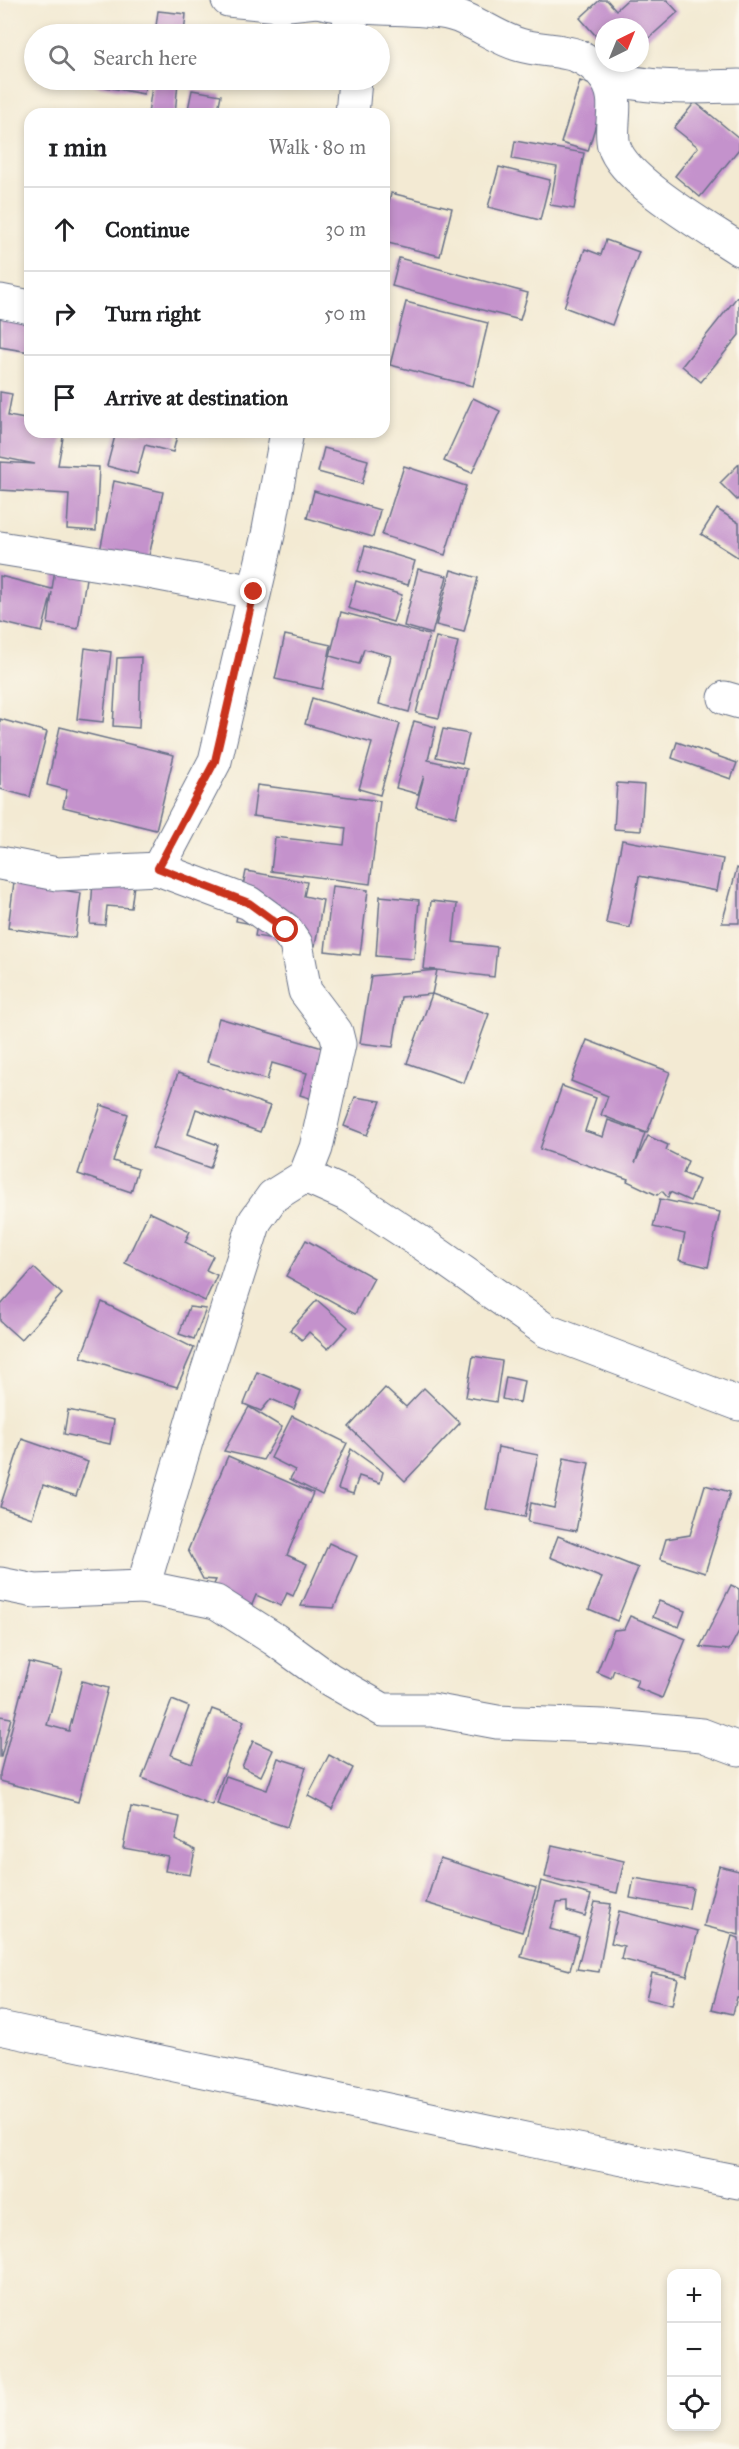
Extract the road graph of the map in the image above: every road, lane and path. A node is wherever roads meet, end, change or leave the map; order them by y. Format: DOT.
graph roads {
  1 [pos="228,0"];
  2 [pos="315,0"];
  3 [pos="349,20"];
  4 [pos="604,76"];
  5 [pos="739,86"];
  6 [pos="354,90"];
  7 [pos="353,108"];
  8 [pos="739,249"];
  9 [pos="0,300"];
  10 [pos="24,306"];
  11 [pos="286,438"];
  12 [pos="0,548"];
  13 [pos="254,592"];
  14 [pos="0,863"];
  15 [pos="158,868"];
  16 [pos="305,1176"];
  17 [pos="739,1404"];
  18 [pos="0,1584"];
  19 [pos="143,1587"];
  20 [pos="739,1749"];
  21 [pos="0,2028"];
  22 [pos="739,2182"];
  1 -- 2 [label="street"];
  2 -- 3 [label="street"];
  3 -- 4 [label="street"];
  4 -- 5 [label="street"];
  4 -- 8 [label="street"];
  6 -- 7 [label="street"];
  9 -- 10 [label="street"];
  11 -- 13 [label="street"];
  12 -- 13 [label="street"];
  13 -- 15 [label="street"];
  14 -- 15 [label="street"];
  15 -- 16 [label="street"];
  16 -- 17 [label="street"];
  16 -- 19 [label="street"];
  18 -- 19 [label="street"];
  19 -- 20 [label="street"];
  21 -- 22 [label="street"];
}
